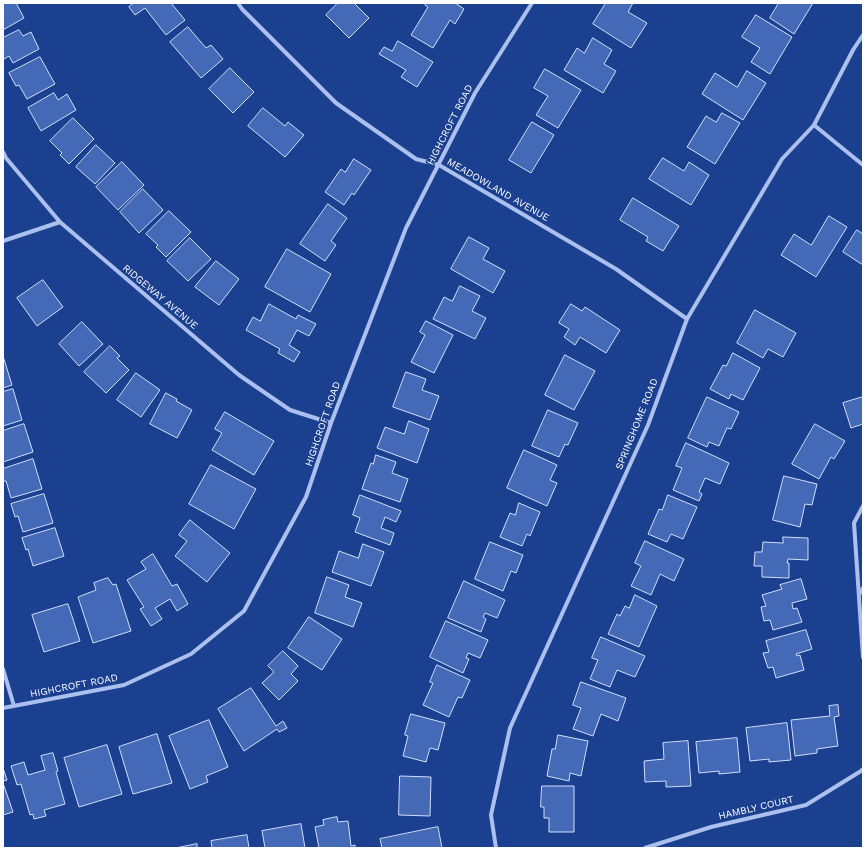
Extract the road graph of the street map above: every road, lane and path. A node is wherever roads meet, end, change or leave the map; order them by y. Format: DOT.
graph roads {
  1 [pos="238,3"];
  2 [pos="532,3"];
  3 [pos="863,35"];
  4 [pos="814,125"];
  5 [pos="3,152"];
  6 [pos="439,165"];
  7 [pos="863,165"];
  8 [pos="60,222"];
  9 [pos="3,241"];
  10 [pos="687,319"];
  11 [pos="331,423"];
  12 [pos="863,506"];
  13 [pos="863,588"];
  14 [pos="859,596"];
  15 [pos="863,657"];
  16 [pos="3,669"];
  17 [pos="14,706"];
  18 [pos="3,708"];
  19 [pos="863,769"];
  20 [pos="496,848"];
  21 [pos="645,848"];
  1 -- 6 [label="street, MEADOWLAND AVENUE"];
  2 -- 6 [label="street, HIGHCROFT ROAD"];
  3 -- 4 [label="street, SPRINGHOME ROAD"];
  4 -- 7 [label="street"];
  4 -- 10 [label="street, SPRINGHOME ROAD"];
  5 -- 8 [label="street, RIDGEWAY AVENUE"];
  6 -- 10 [label="street, MEADOWLAND AVENUE"];
  6 -- 11 [label="street, HIGHCROFT ROAD"];
  8 -- 9 [label="street"];
  8 -- 11 [label="street, RIDGEWAY AVENUE"];
  10 -- 20 [label="street, SPRINGHOME ROAD"];
  11 -- 17 [label="street, HIGHCROFT ROAD"];
  12 -- 14 [label="street"];
  13 -- 14 [label="street"];
  14 -- 15 [label="street"];
  16 -- 17 [label="street"];
  17 -- 18 [label="street, HIGHCROFT ROAD"];
  19 -- 21 [label="street, HAMBLY COURT"];
}
